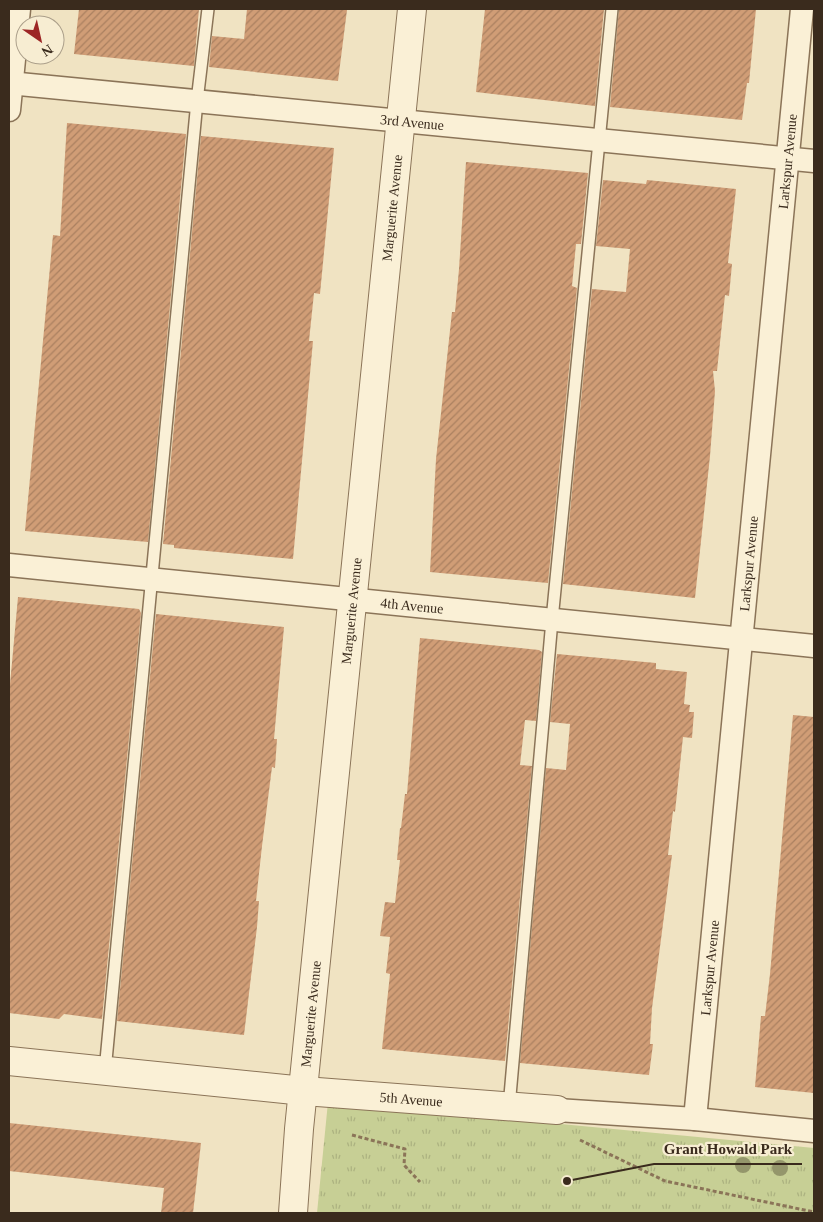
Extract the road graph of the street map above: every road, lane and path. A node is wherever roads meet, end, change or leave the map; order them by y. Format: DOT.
graph roads {
  1 [pos="19,9"];
  2 [pos="208,9"];
  3 [pos="412,9"];
  4 [pos="612,9"];
  5 [pos="802,9"];
  6 [pos="10,83"];
  7 [pos="197,101"];
  8 [pos="9,110"];
  9 [pos="401,122"];
  10 [pos="598,140"];
  11 [pos="789,159"];
  12 [pos="814,161"];
  13 [pos="9,564"];
  14 [pos="153,579"];
  15 [pos="354,600"];
  16 [pos="552,620"];
  17 [pos="742,638"];
  18 [pos="814,646"];
  19 [pos="9,1061"];
  20 [pos="105,1071"];
  21 [pos="304,1091"];
  22 [pos="509,1107"];
  23 [pos="557,1110"];
  24 [pos="695,1119"];
  25 [pos="814,1131"];
  26 [pos="352,1136"];
  27 [pos="580,1140"];
  28 [pos="420,1182"];
  29 [pos="814,1212"];
  30 [pos="293,1213"];
  1 -- 6 [label="street"];
  2 -- 7 [label="lane"];
  3 -- 9 [label="street, Marguerite Avenue"];
  4 -- 10 [label="lane"];
  5 -- 11 [label="street, Larkspur Avenue"];
  6 -- 7 [label="street, 3rd Avenue"];
  6 -- 8 [label="street"];
  7 -- 9 [label="street, 3rd Avenue"];
  7 -- 14 [label="lane"];
  9 -- 10 [label="street, 3rd Avenue"];
  9 -- 15 [label="street, Marguerite Avenue"];
  10 -- 11 [label="street, 3rd Avenue"];
  10 -- 16 [label="lane"];
  11 -- 12 [label="street, 3rd Avenue"];
  11 -- 17 [label="street, Larkspur Avenue"];
  13 -- 14 [label="street, 4th Avenue"];
  14 -- 15 [label="street, 4th Avenue"];
  14 -- 20 [label="lane"];
  15 -- 16 [label="street, 4th Avenue"];
  15 -- 21 [label="street, Marguerite Avenue"];
  16 -- 17 [label="street, 4th Avenue"];
  16 -- 22 [label="lane"];
  17 -- 18 [label="street, 4th Avenue"];
  17 -- 24 [label="street, Larkspur Avenue"];
  19 -- 20 [label="street, 5th Avenue"];
  20 -- 21 [label="street, 5th Avenue"];
  21 -- 22 [label="street, 5th Avenue"];
  21 -- 30 [label="street, Marguerite Avenue"];
  22 -- 23 [label="street, 5th Avenue"];
  23 -- 24 [label="street, 5th Avenue"];
  24 -- 25 [label="street, 5th Avenue"];
  26 -- 28 [label="path"];
  27 -- 29 [label="path"];
}
